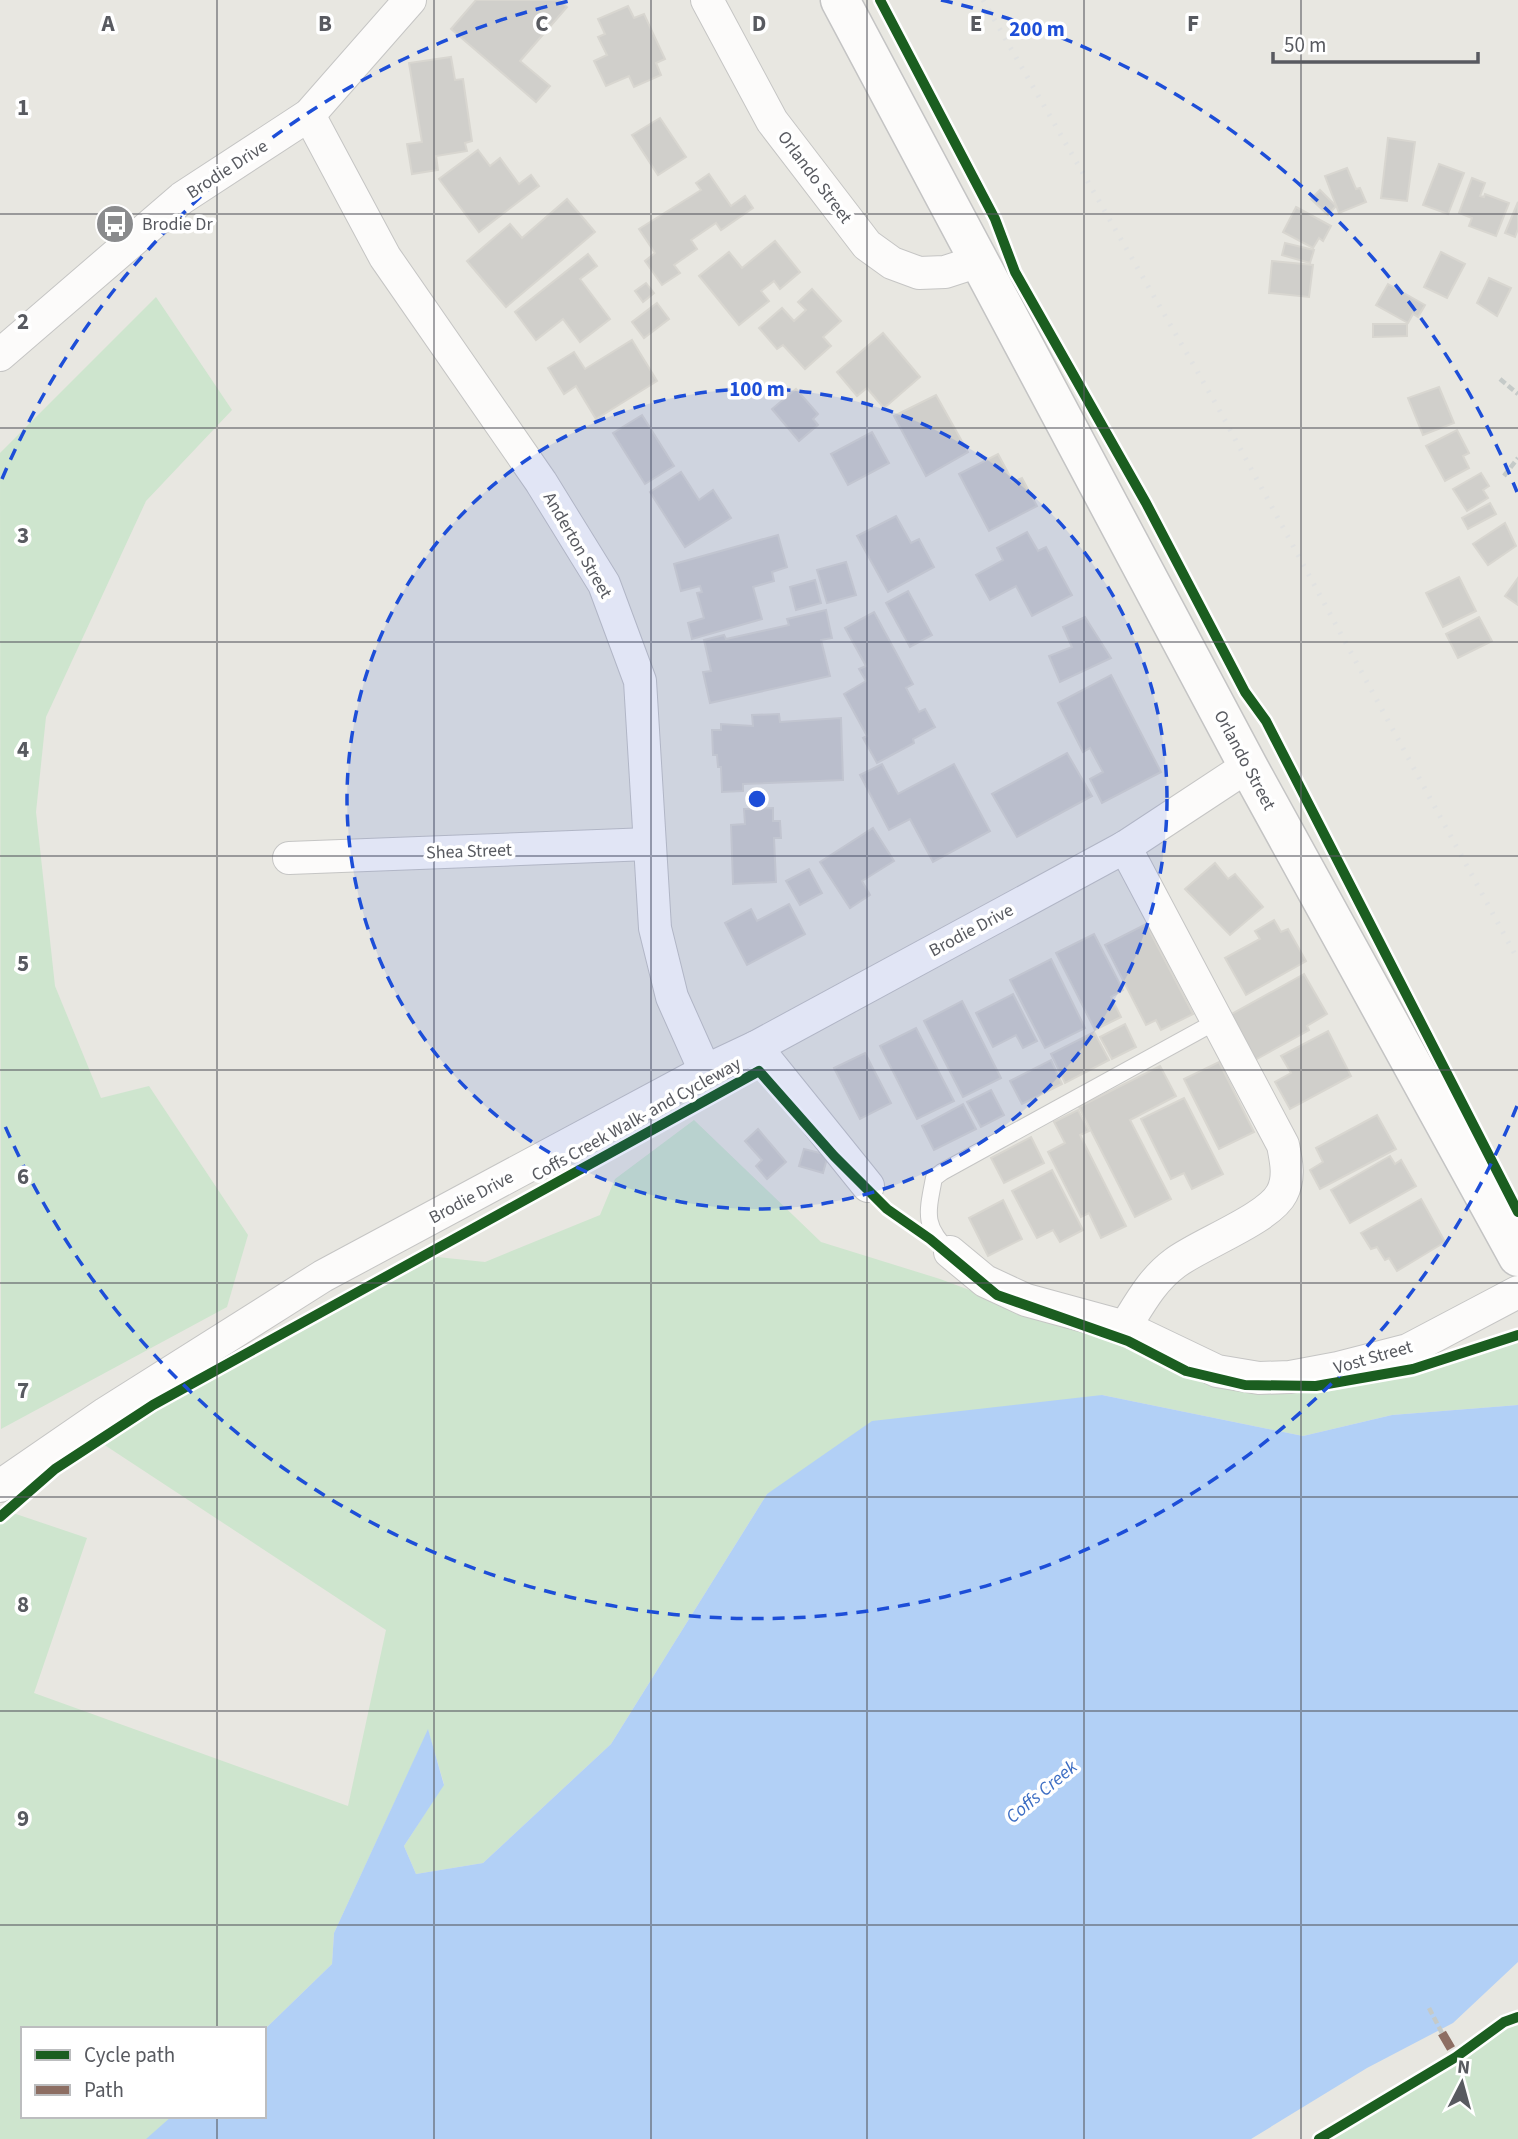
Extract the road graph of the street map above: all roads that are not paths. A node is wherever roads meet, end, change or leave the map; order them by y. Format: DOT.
graph roads {
  1 [pos="410,0"];
  2 [pos="708,0"];
  3 [pos="841,0"];
  4 [pos="309,115"];
  5 [pos="979,261"];
  6 [pos="0,355"];
  7 [pos="1248,766"];
  8 [pos="649,844"];
  9 [pos="1125,847"];
  10 [pos="289,858"];
  11 [pos="1215,1021"];
  12 [pos="757,1047"];
  13 [pos="705,1071"];
  14 [pos="868,1186"];
  15 [pos="950,1252"];
  16 [pos="1517,1253"];
  17 [pos="1518,1292"];
  18 [pos="1125,1327"];
  19 [pos="0,1486"];
  1 -- 4 [label="street, Brodie Drive"];
  2 -- 5 [label="street, Orlando Street"];
  3 -- 5 [label="street, Orlando Street"];
  4 -- 6 [label="street, Brodie Drive"];
  4 -- 8 [label="street, Anderton Street"];
  5 -- 7 [label="street, Orlando Street"];
  7 -- 9 [label="street, Brodie Drive"];
  7 -- 16 [label="street, Orlando Street"];
  8 -- 10 [label="street, Shea Street"];
  8 -- 13 [label="street, Anderton Street"];
  9 -- 11 [label="street"];
  9 -- 12 [label="street, Brodie Drive"];
  11 -- 15 [label="lane"];
  11 -- 18 [label="street"];
  12 -- 13 [label="street, Brodie Drive"];
  12 -- 14 [label="street"];
  13 -- 19 [label="street, Brodie Drive"];
  15 -- 18 [label="street, Vost Street"];
  17 -- 18 [label="street, Vost Street"];
}
